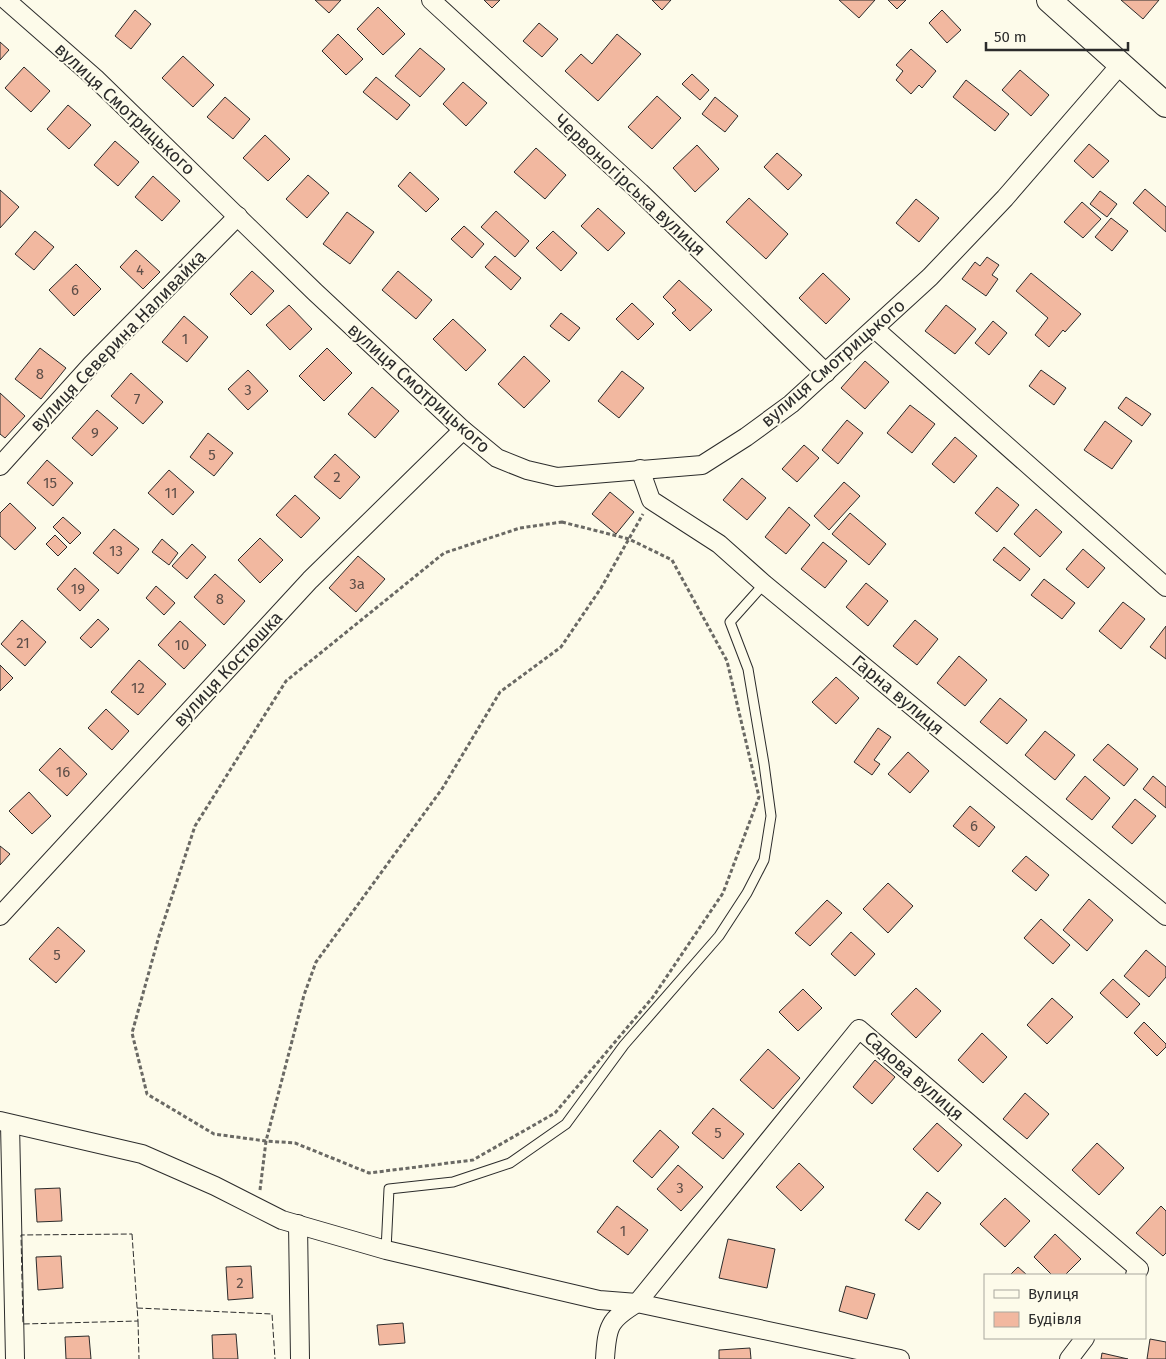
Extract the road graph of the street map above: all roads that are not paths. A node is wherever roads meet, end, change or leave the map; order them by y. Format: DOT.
graph roads {
  1 [pos="6,0"];
  2 [pos="431,0"];
  3 [pos="1049,0"];
  4 [pos="1122,64"];
  5 [pos="1166,104"];
  6 [pos="238,216"];
  7 [pos="875,329"];
  8 [pos="826,373"];
  9 [pos="463,430"];
  10 [pos="0,466"];
  11 [pos="640,469"];
  12 [pos="764,584"];
  13 [pos="1166,587"];
  14 [pos="0,916"];
  15 [pos="1166,916"];
  16 [pos="5,1122"];
  17 [pos="298,1224"];
  18 [pos="386,1250"];
  19 [pos="1136,1274"];
  20 [pos="637,1303"];
  21 [pos="1084,1339"];
  22 [pos="15,1359"];
  23 [pos="300,1359"];
  24 [pos="605,1359"];
  25 [pos="900,1359"];
  26 [pos="1068,1359"];
  1 -- 6 [label="street, вулиця Смотрицького"];
  2 -- 8 [label="street, Червоногірська вулиця"];
  3 -- 4 [label="main road"];
  4 -- 5 [label="main road"];
  4 -- 7 [label="street, вулиця Смотрицького"];
  6 -- 9 [label="street, вулиця Смотрицького"];
  6 -- 10 [label="street, вулиця Северина Наливайка"];
  7 -- 8 [label="street, вулиця Смотрицького"];
  7 -- 13 [label="street"];
  8 -- 11 [label="street, вулиця Смотрицького"];
  9 -- 11 [label="street, вулиця Смотрицького"];
  9 -- 14 [label="street, вулиця Костюшка"];
  11 -- 12 [label="street, Гарна вулиця"];
  12 -- 15 [label="street, Гарна вулиця"];
  12 -- 18 [label="lane"];
  16 -- 17 [label="street"];
  16 -- 22 [label="street"];
  17 -- 18 [label="street"];
  17 -- 23 [label="street"];
  18 -- 20 [label="street"];
  19 -- 20 [label="street, Садова вулиця"];
  20 -- 24 [label="street"];
  20 -- 25 [label="street"];
  21 -- 26 [label="street"];
}
